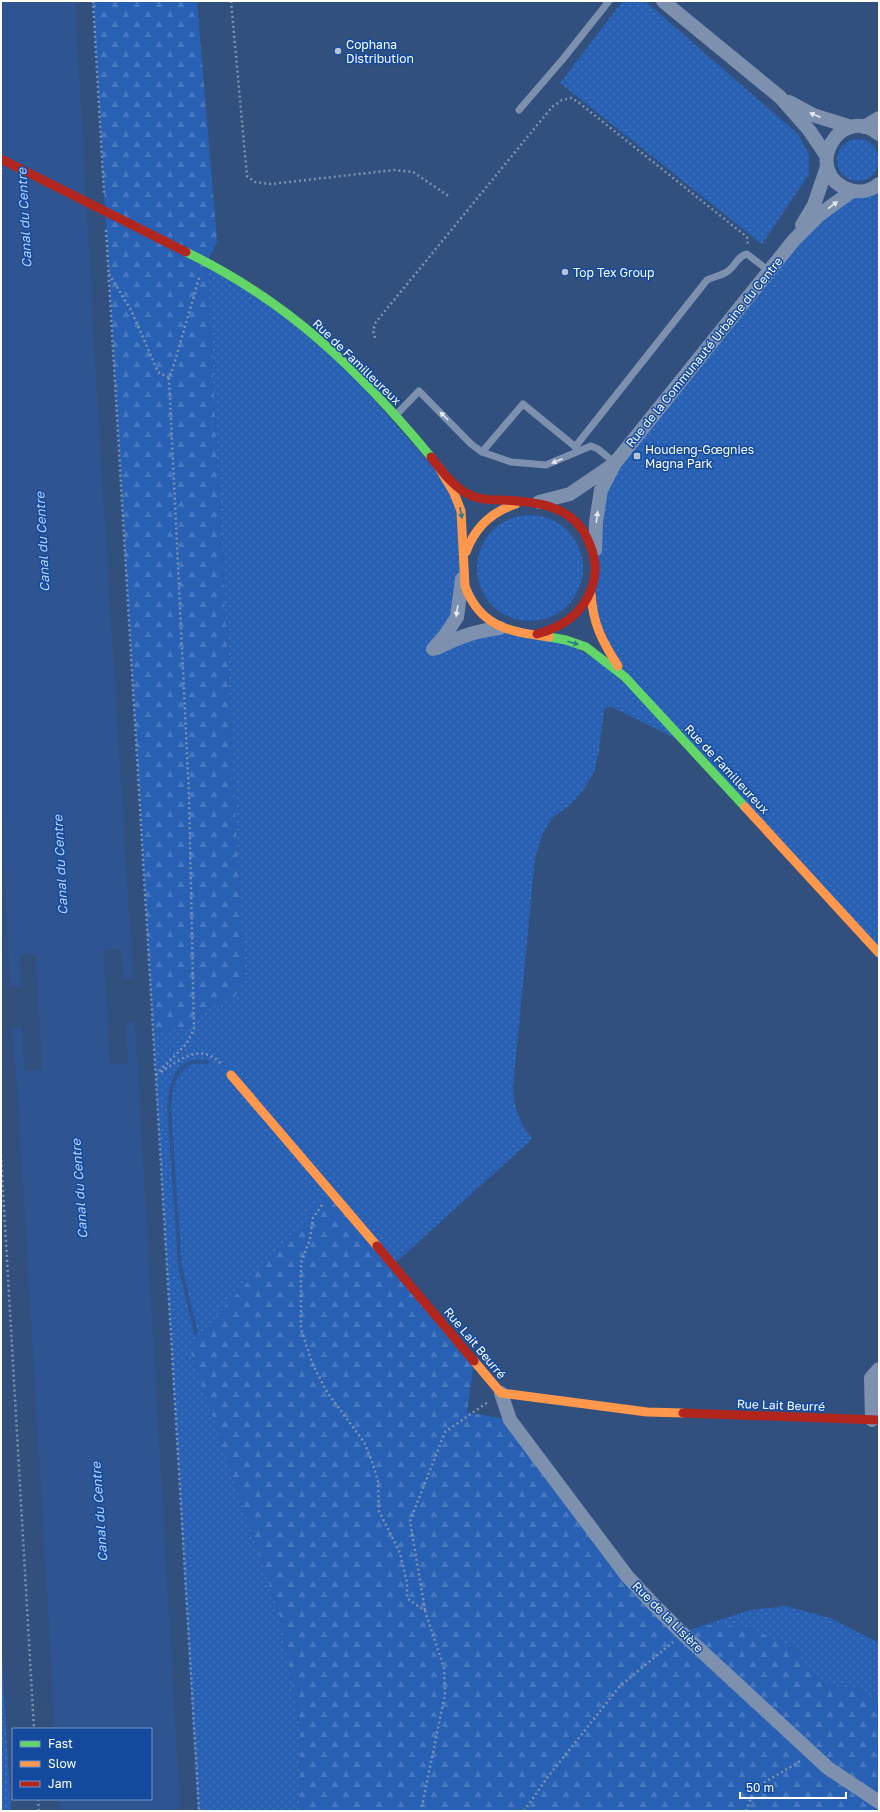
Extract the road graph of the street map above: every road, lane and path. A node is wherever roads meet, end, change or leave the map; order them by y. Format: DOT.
graph roads {
  1 [pos="93,1"];
  2 [pos="231,1"];
  3 [pos="609,1"];
  4 [pos="663,1"];
  5 [pos="780,97"];
  6 [pos="519,110"];
  7 [pos="879,118"];
  8 [pos="858,127"];
  9 [pos="879,134"];
  10 [pos="1,159"];
  11 [pos="827,161"];
  12 [pos="876,189"];
  13 [pos="852,191"];
  14 [pos="104,195"];
  15 [pos="450,197"];
  16 [pos="106,226"];
  17 [pos="794,240"];
  18 [pos="747,254"];
  19 [pos="207,262"];
  20 [pos="769,271"];
  21 [pos="109,273"];
  22 [pos="375,338"];
  23 [pos="169,378"];
  24 [pos="396,415"];
  25 [pos="578,449"];
  26 [pos="482,452"];
  27 [pos="615,463"];
  28 [pos="438,466"];
  29 [pos="522,502"];
  30 [pos="539,502"];
  31 [pos="595,556"];
  32 [pos="464,557"];
  33 [pos="463,572"];
  34 [pos="591,594"];
  35 [pos="500,628"];
  36 [pos="535,634"];
  37 [pos="626,677"];
  38 [pos="879,953"];
  39 [pos="156,1075"];
  40 [pos="231,1075"];
  41 [pos="1,1155"];
  42 [pos="331,1191"];
  43 [pos="1,1216"];
  44 [pos="5,1219"];
  45 [pos="879,1369"];
  46 [pos="501,1393"];
  47 [pos="875,1420"];
  48 [pos="425,1611"];
  49 [pos="683,1634"];
  50 [pos="34,1728"];
  51 [pos="812,1754"];
  52 [pos="38,1800"];
  53 [pos="879,1802"];
  54 [pos="39,1811"];
  55 [pos="198,1811"];
  56 [pos="421,1811"];
  57 [pos="524,1811"];
  58 [pos="746,1811"];
  1 -- 14 [label="path"];
  2 -- 15 [label="path"];
  3 -- 6 [label="lane"];
  4 -- 5 [label="street"];
  8 -- 5 [label="street, one-way"];
  5 -- 11 [label="street"];
  7 -- 8 [label="street"];
  8 -- 9 [label="street"];
  8 -- 11 [label="street"];
  10 -- 19 [label="street, Rue de Familleureux, bridge"];
  11 -- 13 [label="street"];
  11 -- 17 [label="street"];
  12 -- 13 [label="street"];
  17 -- 13 [label="street, one-way"];
  16 -- 21 [label="path"];
  17 -- 20 [label="street, Rue de la Communauté Urbaine du Centre"];
  18 -- 20 [label="lane"];
  18 -- 22 [label="path"];
  18 -- 25 [label="lane"];
  19 -- 23 [label="path"];
  19 -- 24 [label="street, Rue de Familleureux"];
  20 -- 27 [label="street, Rue de la Communauté Urbaine du Centre"];
  21 -- 23 [label="path"];
  21 -- 39 [label="path"];
  23 -- 39 [label="path"];
  26 -- 24 [label="lane, one-way"];
  24 -- 28 [label="street, Rue de Familleureux"];
  25 -- 26 [label="lane, one-way"];
  25 -- 26 [label="lane"];
  25 -- 27 [label="lane"];
  27 -- 30 [label="street, Rue de la Communauté Urbaine du Centre"];
  31 -- 27 [label="street, Rue de la Communauté Urbaine du Centre, one-way"];
  28 -- 29 [label="street, Rue de Familleureux"];
  28 -- 32 [label="street, Rue de Familleureux, one-way"];
  29 -- 30 [label="street, Rue de Familleureux"];
  29 -- 32 [label="street, Rue de Familleureux"];
  30 -- 31 [label="street, Rue de Familleureux"];
  31 -- 34 [label="street, Rue de Familleureux"];
  32 -- 33 [label="street, Rue de Familleureux"];
  33 -- 35 [label="street, Rue de Familleureux"];
  33 -- 35 [label="street, one-way"];
  34 -- 36 [label="street, Rue de Familleureux"];
  34 -- 37 [label="street"];
  35 -- 36 [label="street, Rue de Familleureux"];
  36 -- 37 [label="street, Rue de Familleureux, one-way"];
  37 -- 38 [label="street, Rue de Familleureux"];
  39 -- 40 [label="path"];
  39 -- 55 [label="path"];
  40 -- 42 [label="street, Rue Lait Beurré"];
  41 -- 44 [label="path"];
  42 -- 46 [label="street, Rue Lait Beurré"];
  42 -- 48 [label="path"];
  43 -- 44 [label="path"];
  44 -- 50 [label="path"];
  45 -- 47 [label="street"];
  46 -- 47 [label="street, Rue Lait Beurré"];
  46 -- 48 [label="path"];
  46 -- 49 [label="street, Rue de la Lisière"];
  48 -- 56 [label="path"];
  49 -- 51 [label="street, Rue de la Lisière"];
  49 -- 57 [label="path"];
  51 -- 53 [label="street, Rue de la Lisière"];
  51 -- 58 [label="path"];
  52 -- 54 [label="path"];
}
